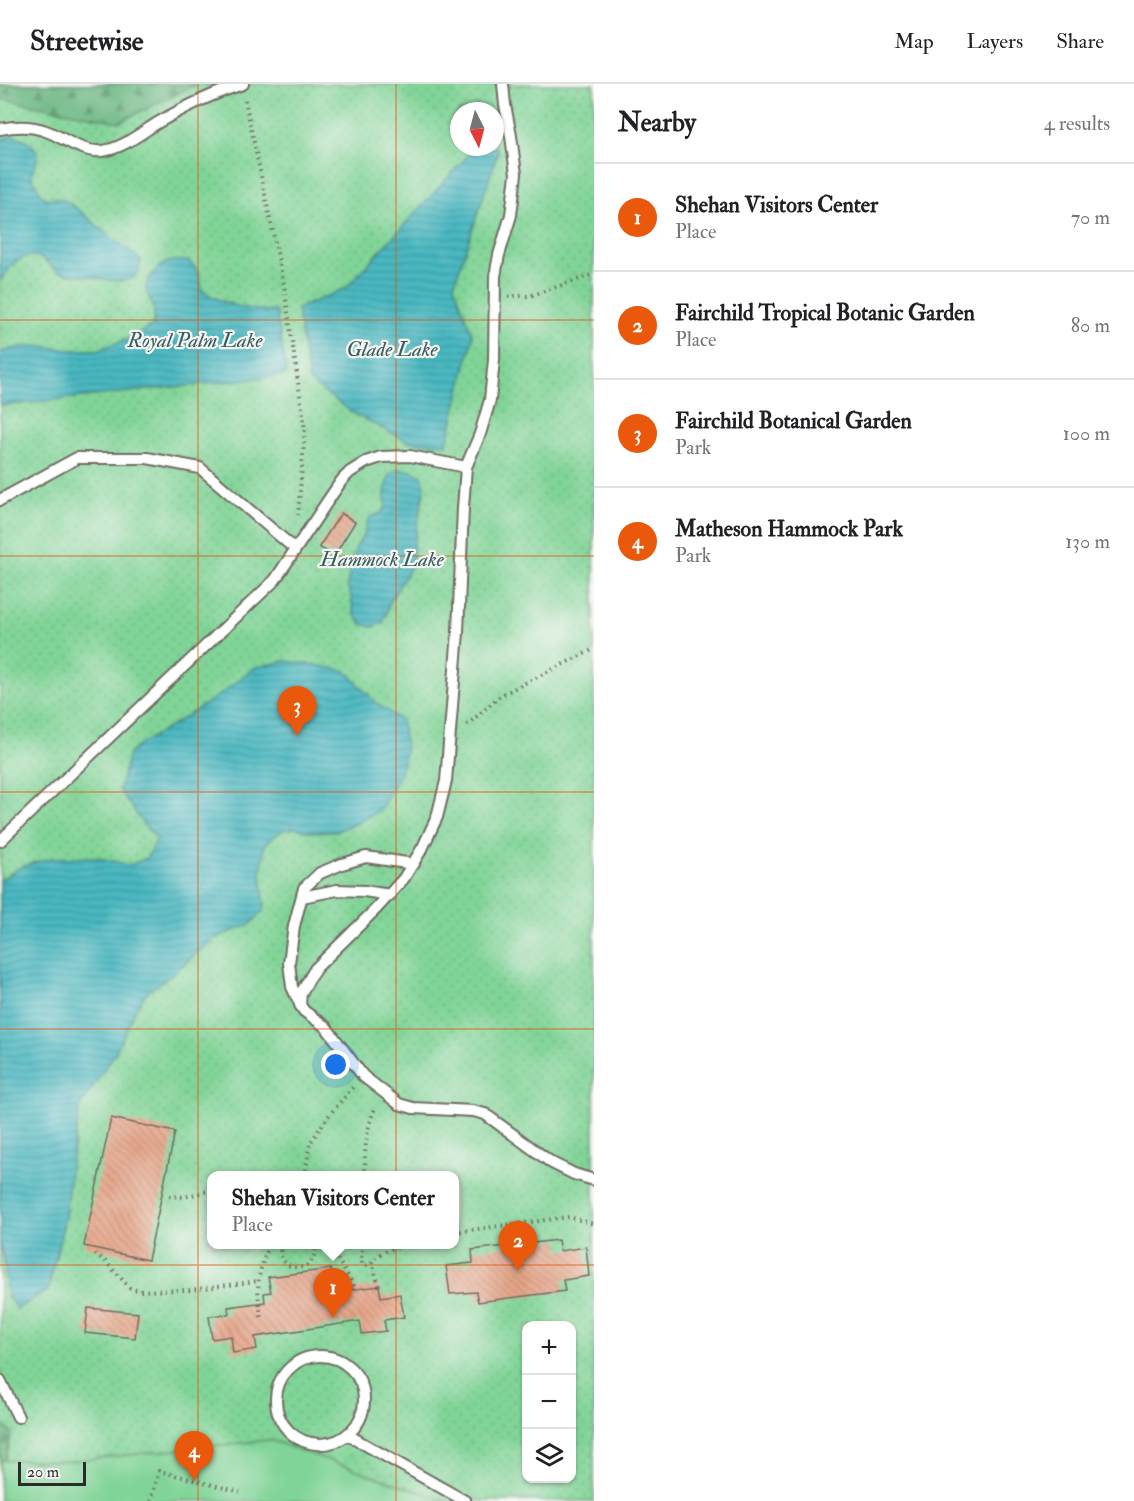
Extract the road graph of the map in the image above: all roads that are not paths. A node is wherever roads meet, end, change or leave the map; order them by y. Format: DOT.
graph roads {
  1 [pos="242,84"];
  2 [pos="503,84"];
  3 [pos="0,129"];
  4 [pos="466,467"];
  5 [pos="0,500"];
  6 [pos="295,549"];
  7 [pos="0,841"];
  8 [pos="414,864"];
  9 [pos="390,895"];
  10 [pos="302,897"];
  11 [pos="300,1005"];
  12 [pos="594,1180"];
  13 [pos="0,1380"];
  14 [pos="18,1417"];
  15 [pos="348,1434"];
  16 [pos="459,1500"];
  1 -- 3 [label="lane"];
  2 -- 4 [label="lane"];
  4 -- 6 [label="lane"];
  4 -- 8 [label="lane"];
  5 -- 6 [label="lane"];
  6 -- 7 [label="lane"];
  8 -- 9 [label="lane"];
  8 -- 10 [label="lane"];
  9 -- 10 [label="lane"];
  9 -- 11 [label="lane"];
  10 -- 11 [label="lane"];
  11 -- 12 [label="lane"];
  13 -- 14 [label="lane"];
  15 -- 15 [label="lane"];
  15 -- 16 [label="lane"];
}
